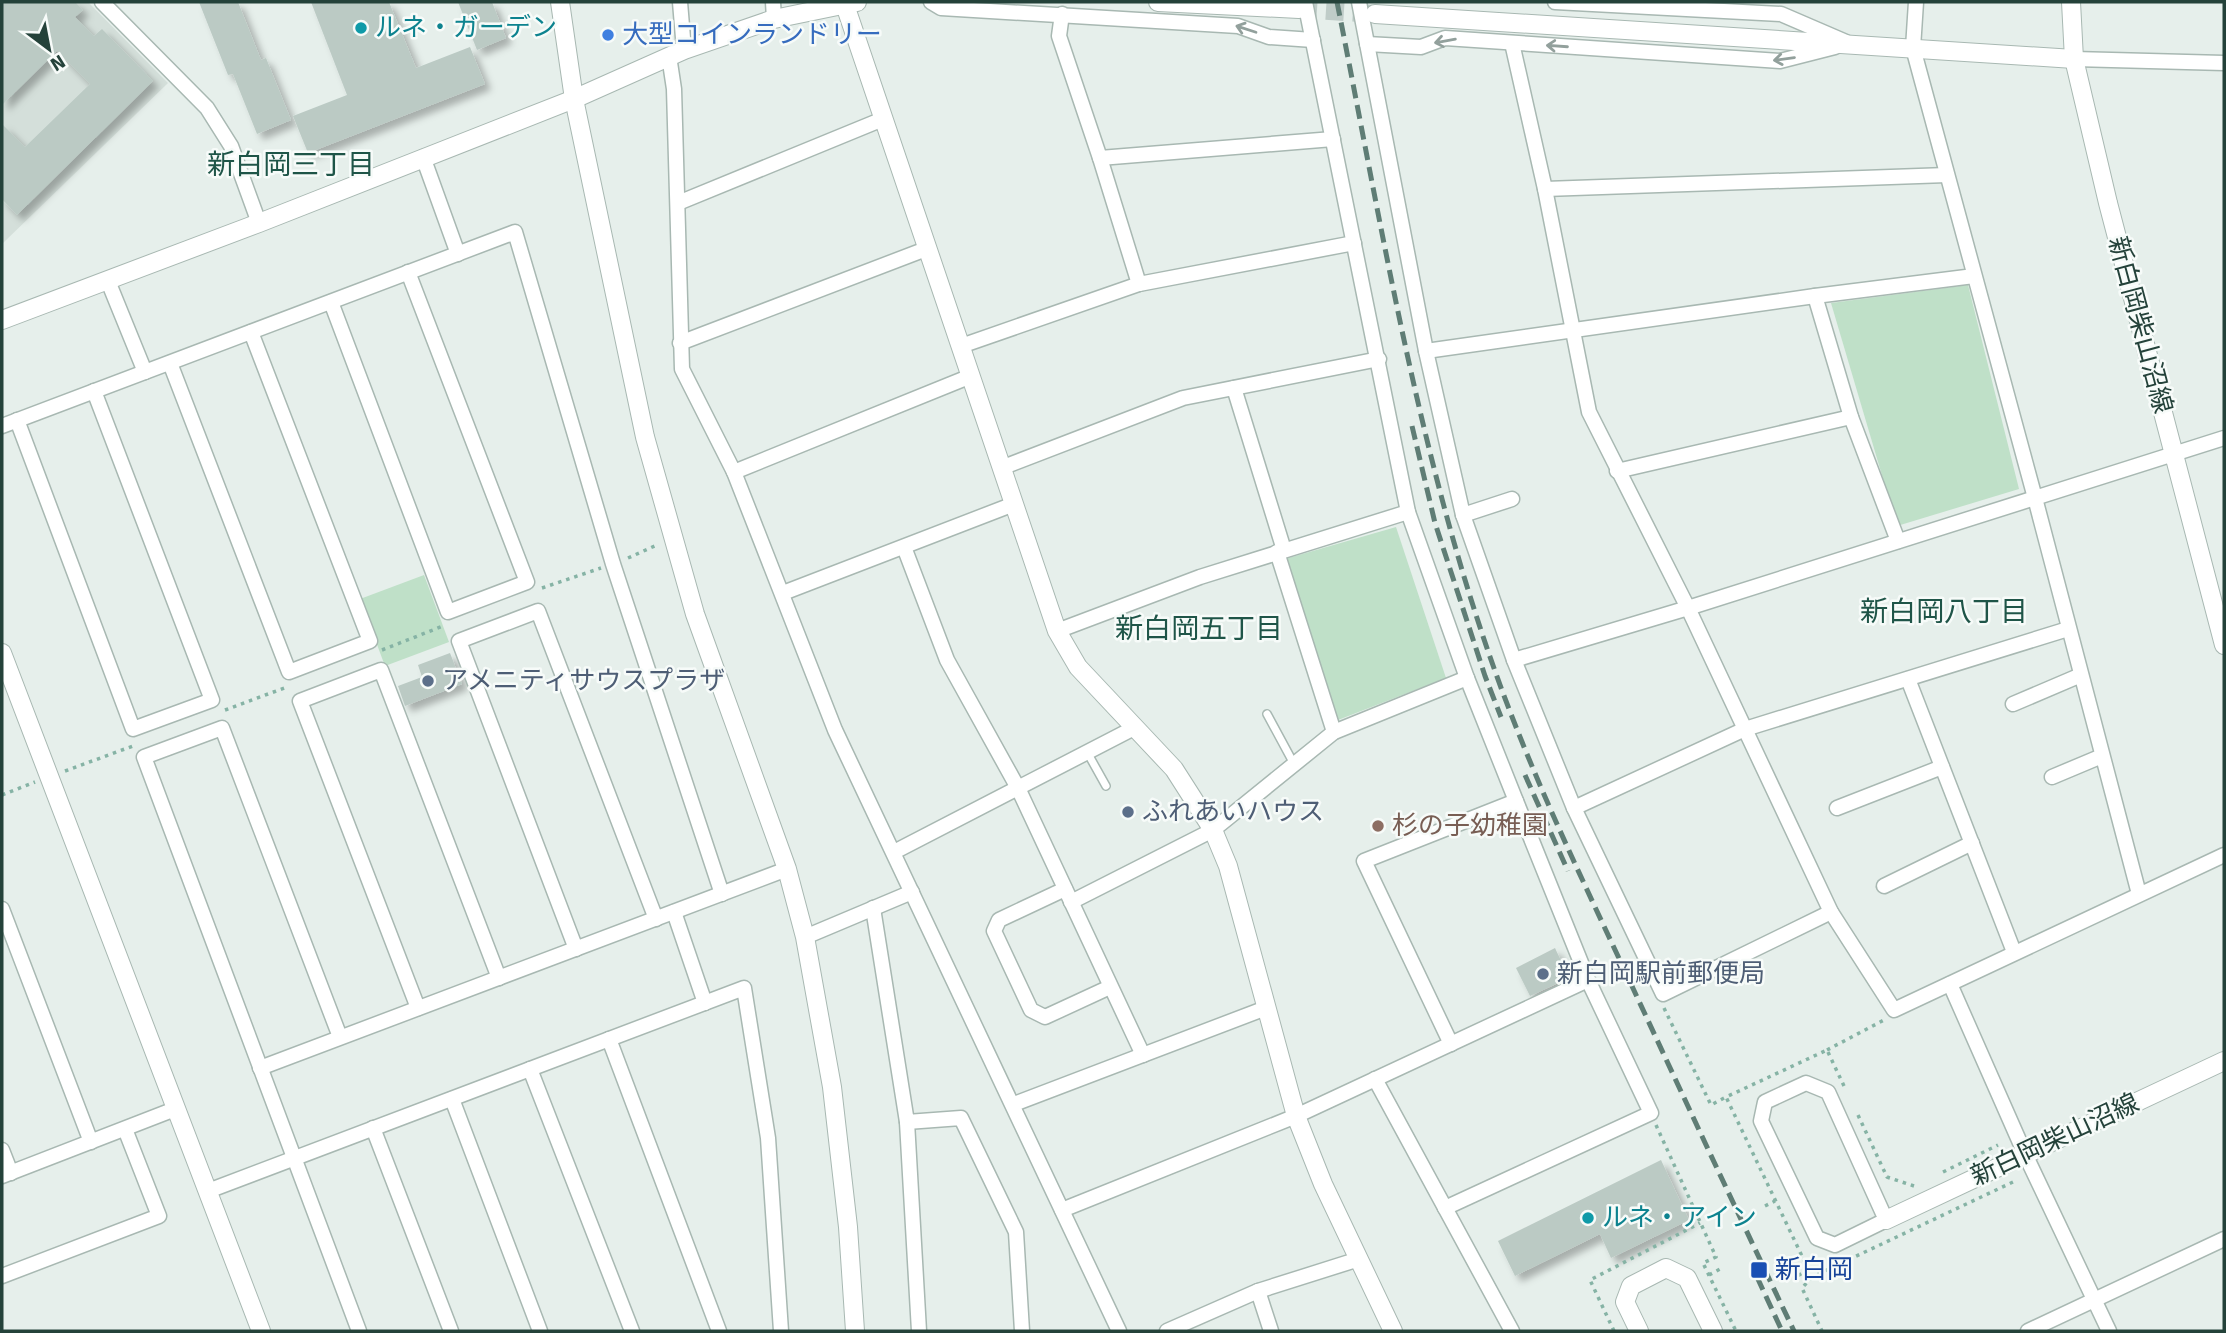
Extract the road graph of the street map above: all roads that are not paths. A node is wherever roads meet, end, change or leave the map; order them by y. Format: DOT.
graph roads {
  1 [pos="102,2"];
  2 [pos="561,2"];
  3 [pos="680,2"];
  4 [pos="848,2"];
  5 [pos="931,2"];
  6 [pos="1158,2"];
  7 [pos="1359,2"];
  8 [pos="1555,2"];
  9 [pos="1916,2"];
  10 [pos="2071,2"];
  11 [pos="1615,3"];
  12 [pos="1302,6"];
  13 [pos="774,10"];
  14 [pos="1062,14"];
  15 [pos="1375,14"];
  16 [pos="1313,40"];
  17 [pos="1512,43"];
  18 [pos="1367,44"];
  19 [pos="1850,44"];
  20 [pos="1913,48"];
  21 [pos="676,53"];
  22 [pos="2074,59"];
  23 [pos="2224,63"];
  24 [pos="574,99"];
  25 [pos="883,119"];
  26 [pos="1334,139"];
  27 [pos="423,157"];
  28 [pos="1100,158"];
  29 [pos="1947,175"];
  30 [pos="1545,189"];
  31 [pos="678,203"];
  32 [pos="259,223"];
  33 [pos="1354,243"];
  34 [pos="926,249"];
  35 [pos="458,254"];
  36 [pos="408,272"];
  37 [pos="1974,276"];
  38 [pos="108,282"];
  39 [pos="1139,284"];
  40 [pos="1815,296"];
  41 [pos="331,302"];
  42 [pos="2,320"];
  43 [pos="251,332"];
  44 [pos="1574,332"];
  45 [pos="680,343"];
  46 [pos="961,346"];
  47 [pos="1426,351"];
  48 [pos="1379,359"];
  49 [pos="170,363"];
  50 [pos="145,372"];
  51 [pos="971,376"];
  52 [pos="1234,388"];
  53 [pos="94,391"];
  54 [pos="1851,417"];
  55 [pos="17,420"];
  56 [pos="2,426"];
  57 [pos="2224,438"];
  58 [pos="2174,454"];
  59 [pos="1001,468"];
  60 [pos="1617,471"];
  61 [pos="734,472"];
  62 [pos="2035,498"];
  63 [pos="1512,499"];
  64 [pos="1014,504"];
  65 [pos="1408,512"];
  66 [pos="1463,515"];
  67 [pos="1898,541"];
  68 [pos="904,547"];
  69 [pos="1280,551"];
  70 [pos="783,593"];
  71 [pos="1688,608"];
  72 [pos="2068,629"];
  73 [pos="1057,631"];
  74 [pos="2224,645"];
  75 [pos="2,653"];
  76 [pos="1514,660"];
  77 [pos="2081,676"];
  78 [pos="1467,678"];
  79 [pos="1908,679"];
  80 [pos="2013,704"];
  81 [pos="1267,713"];
  82 [pos="1134,728"];
  83 [pos="1745,729"];
  84 [pos="1335,732"];
  85 [pos="1087,752"];
  86 [pos="2102,756"];
  87 [pos="1294,764"];
  88 [pos="1942,767"];
  89 [pos="2053,777"];
  90 [pos="1106,786"];
  91 [pos="1018,788"];
  92 [pos="1516,801"];
  93 [pos="1574,808"];
  94 [pos="1837,808"];
  95 [pos="1213,830"];
  96 [pos="1972,843"];
  97 [pos="894,852"];
  98 [pos="2224,855"];
  99 [pos="787,869"];
  100 [pos="1884,886"];
  101 [pos="912,892"];
  102 [pos="722,894"];
  103 [pos="2139,894"];
  104 [pos="1068,896"];
  105 [pos="873,908"];
  106 [pos="2,909"];
  107 [pos="674,912"];
  108 [pos="1831,912"];
  109 [pos="656,919"];
  110 [pos="806,937"];
  111 [pos="576,948"];
  112 [pos="2014,952"];
  113 [pos="499,978"];
  114 [pos="1588,980"];
  115 [pos="1950,984"];
  116 [pos="1110,986"];
  117 [pos="705,1003"];
  118 [pos="418,1008"];
  119 [pos="1266,1008"];
  120 [pos="340,1037"];
  121 [pos="609,1039"];
  122 [pos="1451,1044"];
  123 [pos="1143,1055"];
  124 [pos="2224,1061"];
  125 [pos="260,1068"];
  126 [pos="530,1069"];
  127 [pos="1375,1079"];
  128 [pos="452,1099"];
  129 [pos="1014,1104"];
  130 [pos="175,1109"];
  131 [pos="1296,1116"];
  132 [pos="907,1122"];
  133 [pos="373,1128"];
  134 [pos="125,1129"];
  135 [pos="90,1142"];
  136 [pos="2,1150"];
  137 [pos="2025,1154"];
  138 [pos="294,1158"];
  139 [pos="6,1175"];
  140 [pos="208,1191"];
  141 [pos="1445,1208"];
  142 [pos="1062,1210"];
  143 [pos="1886,1220"];
  144 [pos="2224,1239"];
  145 [pos="1359,1259"];
  146 [pos="2,1276"];
  147 [pos="1258,1290"];
  148 [pos="2094,1299"];
  149 [pos="1190,1327"];
  150 [pos="778,1330"];
  151 [pos="261,1331"];
  152 [pos="359,1331"];
  153 [pos="451,1331"];
  154 [pos="540,1331"];
  155 [pos="632,1331"];
  156 [pos="719,1331"];
  157 [pos="855,1331"];
  158 [pos="919,1331"];
  159 [pos="1022,1331"];
  160 [pos="1119,1331"];
  161 [pos="1167,1331"];
  162 [pos="1271,1331"];
  163 [pos="1393,1331"];
  164 [pos="1511,1331"];
  165 [pos="1639,1331"];
  166 [pos="1713,1331"];
  167 [pos="2028,1331"];
  168 [pos="2109,1331"];
  1 -- 32 [label="street"];
  2 -- 24 [label="street"];
  3 -- 21 [label="street"];
  4 -- 13 [label="street"];
  4 -- 25 [label="street"];
  5 -- 14 [label="street"];
  6 -- 12 [label="street"];
  7 -- 18 [label="street"];
  8 -- 11 [label="street"];
  9 -- 20 [label="street"];
  10 -- 22 [label="street, 新白岡柴山沼線"];
  11 -- 19 [label="street"];
  12 -- 16 [label="street"];
  13 -- 21 [label="street"];
  16 -- 14 [label="street, one-way"];
  14 -- 28 [label="street"];
  15 -- 19 [label="street"];
  16 -- 26 [label="street"];
  17 -- 18 [label="street, one-way"];
  19 -- 17 [label="street, one-way"];
  17 -- 30 [label="street"];
  18 -- 47 [label="street"];
  19 -- 20 [label="street"];
  20 -- 22 [label="street"];
  20 -- 29 [label="street"];
  21 -- 24 [label="street"];
  21 -- 31 [label="street"];
  22 -- 23 [label="street"];
  22 -- 58 [label="street, 新白岡柴山沼線"];
  24 -- 27 [label="street"];
  24 -- 99 [label="street"];
  25 -- 31 [label="street"];
  25 -- 34 [label="street"];
  26 -- 28 [label="street"];
  26 -- 33 [label="street"];
  27 -- 32 [label="street"];
  27 -- 35 [label="street"];
  28 -- 39 [label="street"];
  29 -- 30 [label="street"];
  29 -- 37 [label="street"];
  30 -- 44 [label="street"];
  31 -- 45 [label="street"];
  32 -- 38 [label="street"];
  33 -- 39 [label="street"];
  33 -- 48 [label="street"];
  34 -- 45 [label="street"];
  34 -- 46 [label="street"];
  35 -- 36 [label="street"];
  35 -- 102 [label="street"];
  36 -- 41 [label="street"];
  36 -- 41 [label="street"];
  37 -- 40 [label="street"];
  37 -- 62 [label="street"];
  38 -- 42 [label="street"];
  38 -- 50 [label="street"];
  39 -- 46 [label="street"];
  40 -- 44 [label="street"];
  40 -- 54 [label="street"];
  41 -- 43 [label="street"];
  43 -- 49 [label="street"];
  43 -- 49 [label="street"];
  44 -- 47 [label="street"];
  44 -- 60 [label="street"];
  45 -- 61 [label="street"];
  46 -- 51 [label="street"];
  47 -- 66 [label="street"];
  48 -- 52 [label="street"];
  48 -- 65 [label="street"];
  49 -- 50 [label="street"];
  50 -- 53 [label="street"];
  51 -- 59 [label="street"];
  51 -- 61 [label="street"];
  52 -- 59 [label="street"];
  52 -- 69 [label="street"];
  53 -- 55 [label="street"];
  53 -- 55 [label="street"];
  54 -- 60 [label="street"];
  54 -- 67 [label="street"];
  55 -- 56 [label="street"];
  57 -- 58 [label="street"];
  58 -- 62 [label="street"];
  58 -- 74 [label="street, 新白岡柴山沼線"];
  59 -- 64 [label="street"];
  60 -- 71 [label="street"];
  61 -- 70 [label="street"];
  62 -- 67 [label="street"];
  62 -- 72 [label="street"];
  63 -- 66 [label="street"];
  64 -- 68 [label="street"];
  64 -- 73 [label="street"];
  65 -- 69 [label="street"];
  65 -- 78 [label="street"];
  66 -- 76 [label="street"];
  67 -- 71 [label="street"];
  68 -- 70 [label="street"];
  68 -- 91 [label="street"];
  69 -- 73 [label="street"];
  69 -- 84 [label="street"];
  70 -- 97 [label="street"];
  71 -- 76 [label="street"];
  71 -- 83 [label="street"];
  72 -- 77 [label="street"];
  72 -- 79 [label="street"];
  73 -- 82 [label="street"];
  75 -- 130 [label="street"];
  76 -- 93 [label="street"];
  77 -- 80 [label="street"];
  77 -- 86 [label="street"];
  78 -- 84 [label="street"];
  78 -- 92 [label="street"];
  79 -- 83 [label="street"];
  79 -- 88 [label="street"];
  81 -- 87 [label="lane"];
  82 -- 85 [label="street"];
  82 -- 95 [label="street"];
  83 -- 93 [label="street"];
  83 -- 108 [label="street"];
  84 -- 87 [label="street"];
  85 -- 90 [label="lane"];
  85 -- 91 [label="street"];
  86 -- 89 [label="street"];
  86 -- 103 [label="street"];
  87 -- 95 [label="street"];
  88 -- 94 [label="street"];
  88 -- 96 [label="street"];
  91 -- 97 [label="street"];
  91 -- 104 [label="street"];
  92 -- 114 [label="street"];
  92 -- 122 [label="street"];
  93 -- 108 [label="street"];
  95 -- 104 [label="street"];
  95 -- 119 [label="street"];
  96 -- 100 [label="street"];
  96 -- 112 [label="street"];
  97 -- 101 [label="street"];
  98 -- 103 [label="street"];
  99 -- 102 [label="street"];
  99 -- 110 [label="street"];
  101 -- 105 [label="street"];
  101 -- 129 [label="street"];
  102 -- 107 [label="street"];
  103 -- 112 [label="street"];
  104 -- 116 [label="street"];
  104 -- 116 [label="street"];
  105 -- 110 [label="street"];
  105 -- 132 [label="street"];
  106 -- 135 [label="street"];
  107 -- 109 [label="street"];
  107 -- 117 [label="street"];
  108 -- 115 [label="street"];
  109 -- 111 [label="street"];
  109 -- 111 [label="street"];
  110 -- 157 [label="street"];
  111 -- 113 [label="street"];
  112 -- 115 [label="street"];
  113 -- 118 [label="street"];
  113 -- 118 [label="street"];
  114 -- 122 [label="street"];
  114 -- 141 [label="street"];
  115 -- 137 [label="street"];
  116 -- 123 [label="street"];
  117 -- 121 [label="street"];
  117 -- 150 [label="street"];
  118 -- 120 [label="street"];
  119 -- 123 [label="street"];
  119 -- 131 [label="street"];
  120 -- 125 [label="street"];
  120 -- 125 [label="street"];
  121 -- 126 [label="street"];
  121 -- 156 [label="street"];
  122 -- 127 [label="street"];
  123 -- 129 [label="street"];
  124 -- 137 [label="street, 新白岡柴山沼線"];
  125 -- 138 [label="street"];
  126 -- 128 [label="street"];
  126 -- 155 [label="street"];
  127 -- 131 [label="street"];
  127 -- 141 [label="street"];
  128 -- 133 [label="street"];
  128 -- 154 [label="street"];
  129 -- 142 [label="street"];
  130 -- 134 [label="street"];
  130 -- 140 [label="street"];
  131 -- 142 [label="street"];
  131 -- 145 [label="street"];
  132 -- 158 [label="street"];
  132 -- 159 [label="street"];
  133 -- 138 [label="street"];
  133 -- 153 [label="street"];
  134 -- 135 [label="street"];
  134 -- 146 [label="street"];
  135 -- 139 [label="street"];
  136 -- 139 [label="street"];
  137 -- 143 [label="street, 新白岡柴山沼線"];
  137 -- 148 [label="street"];
  138 -- 140 [label="street"];
  138 -- 152 [label="street"];
  140 -- 151 [label="street"];
  141 -- 164 [label="street"];
  142 -- 160 [label="street"];
  143 -- 143 [label="street"];
  144 -- 148 [label="street"];
  145 -- 147 [label="street"];
  145 -- 163 [label="street"];
  147 -- 149 [label="street"];
  147 -- 162 [label="street"];
  148 -- 167 [label="street"];
  148 -- 168 [label="street"];
  149 -- 161 [label="street"];
  165 -- 166 [label="street"];
}
